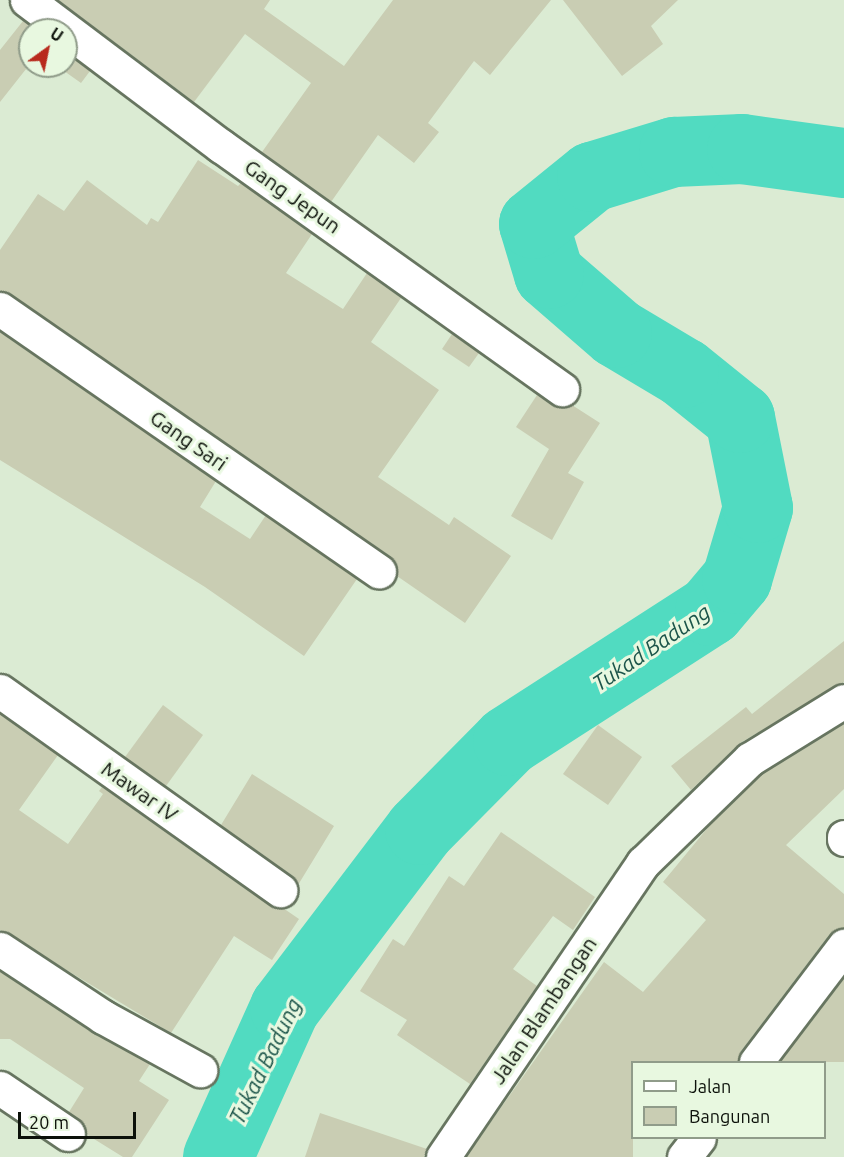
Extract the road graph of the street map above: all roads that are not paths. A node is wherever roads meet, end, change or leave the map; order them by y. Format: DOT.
graph roads {
  1 [pos="27,0"];
  2 [pos="0,309"];
  3 [pos="562,389"];
  4 [pos="379,571"];
  5 [pos="0,692"];
  6 [pos="844,700"];
  7 [pos="280,890"];
  8 [pos="844,946"];
  9 [pos="0,949"];
  10 [pos="757,1061"];
  11 [pos="200,1070"];
  12 [pos="0,1088"];
  13 [pos="68,1134"];
  14 [pos="698,1139"];
  15 [pos="443,1157"];
  16 [pos="684,1157"];
  1 -- 3 [label="street, Gang Jepun"];
  2 -- 4 [label="street, Gang Sari"];
  5 -- 7 [label="street, Mawar IV"];
  6 -- 15 [label="street, Jalan Blambangan"];
  8 -- 10 [label="street"];
  9 -- 11 [label="street"];
  12 -- 13 [label="street"];
  14 -- 16 [label="street"];
}
